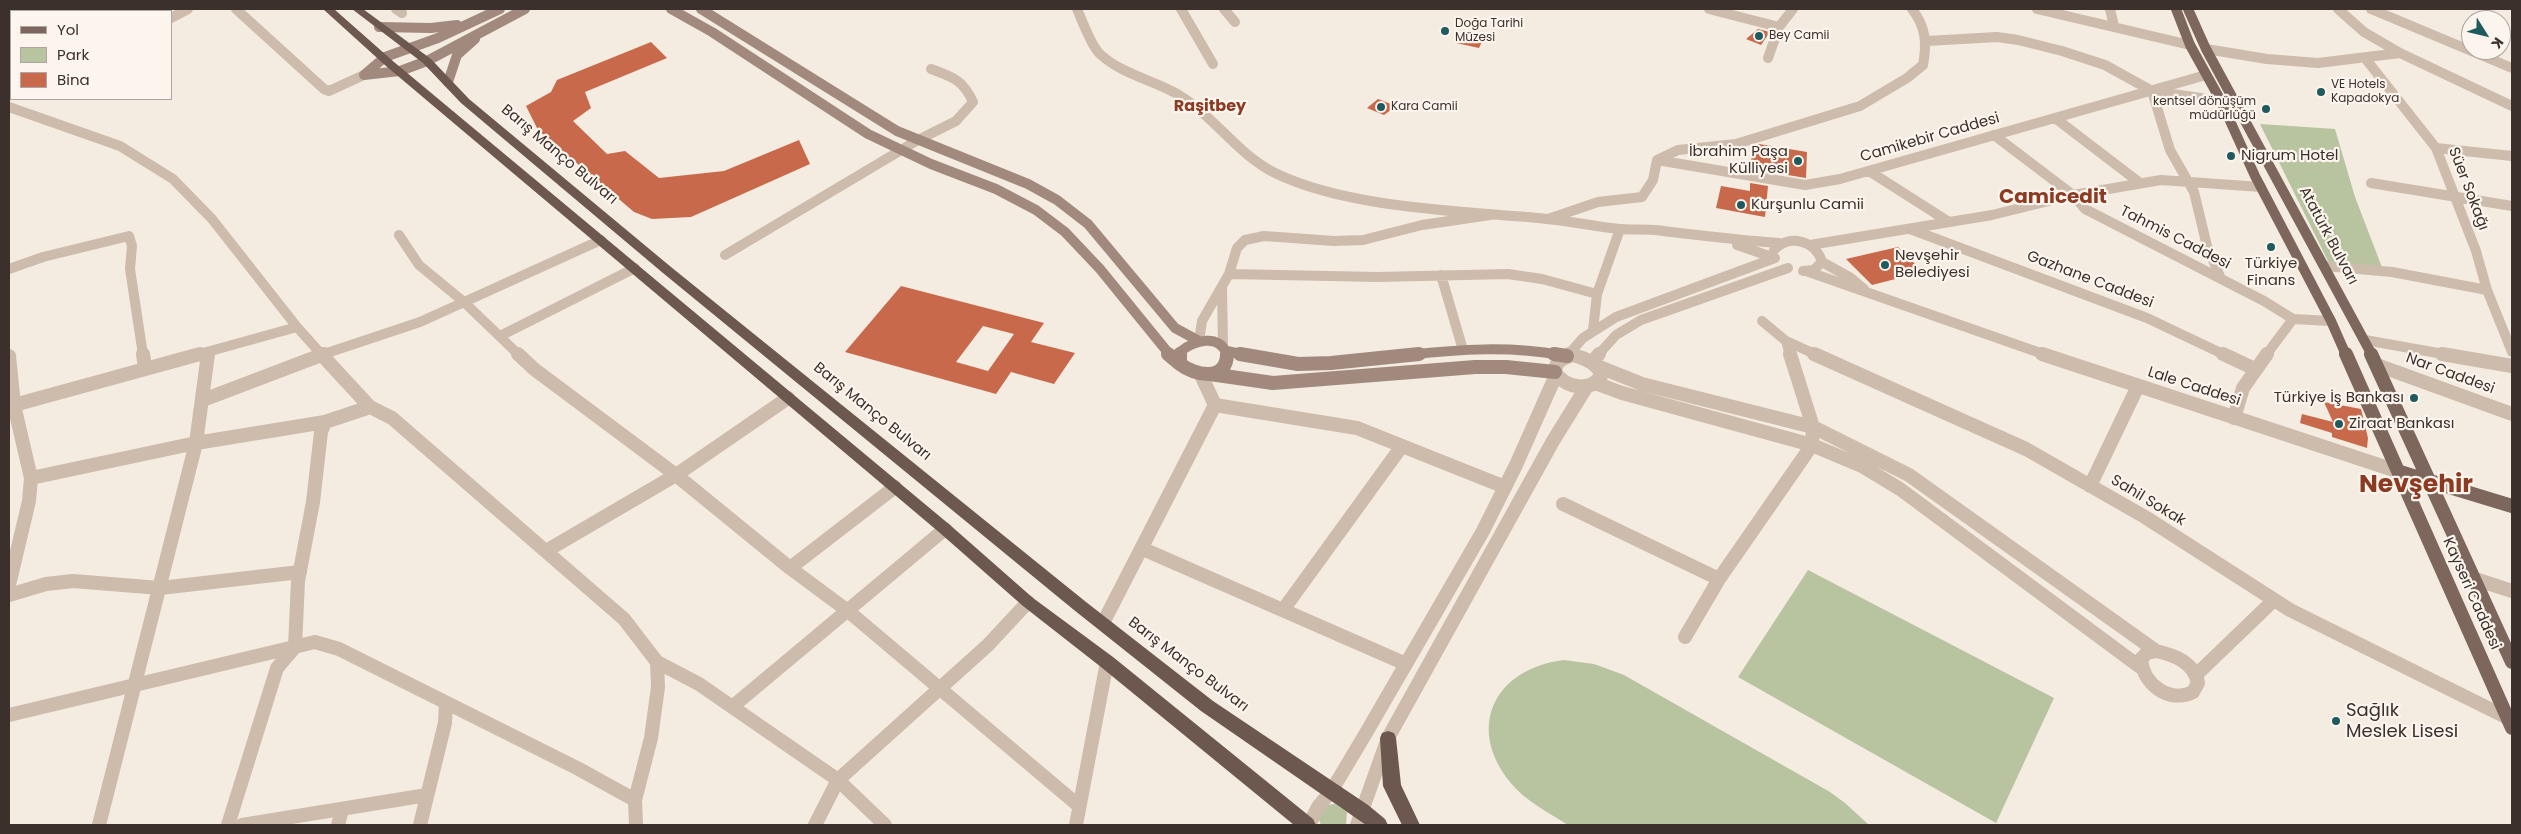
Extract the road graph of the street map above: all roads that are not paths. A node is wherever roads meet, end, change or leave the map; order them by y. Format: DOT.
graph roads {
  1 [pos="188,9"];
  2 [pos="236,9"];
  3 [pos="328,9"];
  4 [pos="357,9"];
  5 [pos="500,9"];
  6 [pos="525,9"];
  7 [pos="672,9"];
  8 [pos="701,9"];
  9 [pos="1077,9"];
  10 [pos="1181,9"];
  11 [pos="1224,9"];
  12 [pos="1709,9"];
  13 [pos="1793,9"];
  14 [pos="1912,9"];
  15 [pos="2037,9"];
  16 [pos="2110,9"];
  17 [pos="2176,9"];
  18 [pos="2188,9"];
  19 [pos="2338,9"];
  20 [pos="2371,9"];
  21 [pos="172,17"];
  22 [pos="472,22"];
  23 [pos="1235,22"];
  24 [pos="2114,26"];
  25 [pos="379,27"];
  26 [pos="1779,27"];
  27 [pos="485,29"];
  28 [pos="1927,41"];
  29 [pos="2190,45"];
  30 [pos="410,48"];
  31 [pos="2206,49"];
  32 [pos="2400,53"];
  33 [pos="385,57"];
  34 [pos="1768,58"];
  35 [pos="2365,58"];
  36 [pos="427,61"];
  37 [pos="1213,64"];
  38 [pos="2512,68"];
  39 [pos="931,69"];
  40 [pos="400,71"];
  41 [pos="364,75"];
  42 [pos="2206,75"];
  43 [pos="448,82"];
  44 [pos="2152,91"];
  45 [pos="2221,101"];
  46 [pos="2512,106"];
  47 [pos="9,107"];
  48 [pos="2055,118"];
  49 [pos="1994,136"];
  50 [pos="918,140"];
  51 [pos="2436,148"];
  52 [pos="902,151"];
  53 [pos="2512,156"];
  54 [pos="1657,160"];
  55 [pos="1869,171"];
  56 [pos="2189,181"];
  57 [pos="2140,183"];
  58 [pos="2371,183"];
  59 [pos="2261,186"];
  60 [pos="2284,189"];
  61 [pos="2073,195"];
  62 [pos="2455,197"];
  63 [pos="2512,206"];
  64 [pos="1490,215"];
  65 [pos="1548,219"];
  66 [pos="1949,222"];
  67 [pos="1620,229"];
  68 [pos="1910,229"];
  69 [pos="399,235"];
  70 [pos="1718,239"];
  71 [pos="601,240"];
  72 [pos="1780,243"];
  73 [pos="1810,245"];
  74 [pos="725,255"];
  75 [pos="1776,258"];
  76 [pos="1822,262"];
  77 [pos="2325,266"];
  78 [pos="635,268"];
  79 [pos="1788,268"];
  80 [pos="9,269"];
  81 [pos="1806,271"];
  82 [pos="1229,274"];
  83 [pos="1440,275"];
  84 [pos="2221,279"];
  85 [pos="1222,287"];
  86 [pos="2486,290"];
  87 [pos="1868,292"];
  88 [pos="1597,294"];
  89 [pos="464,302"];
  90 [pos="2293,319"];
  91 [pos="1762,321"];
  92 [pos="2331,321"];
  93 [pos="297,327"];
  94 [pos="1593,330"];
  95 [pos="500,336"];
  96 [pos="2364,340"];
  97 [pos="1199,341"];
  98 [pos="1786,341"];
  99 [pos="1225,348"];
  100 [pos="1463,350"];
  101 [pos="2512,350"];
  102 [pos="208,352"];
  103 [pos="323,354"];
  104 [pos="9,356"];
  105 [pos="1567,356"];
  106 [pos="1595,363"];
  107 [pos="1180,364"];
  108 [pos="2377,365"];
  109 [pos="2512,366"];
  110 [pos="144,368"];
  111 [pos="2255,369"];
  112 [pos="1555,373"];
  113 [pos="1205,375"];
  114 [pos="1591,385"];
  115 [pos="2138,386"];
  116 [pos="788,398"];
  117 [pos="204,400"];
  118 [pos="14,405"];
  119 [pos="1215,405"];
  120 [pos="370,407"];
  121 [pos="2512,414"];
  122 [pos="2234,418"];
  123 [pos="325,422"];
  124 [pos="1813,427"];
  125 [pos="196,443"];
  126 [pos="1812,445"];
  127 [pos="1402,446"];
  128 [pos="2400,472"];
  129 [pos="676,474"];
  130 [pos="31,478"];
  131 [pos="2431,483"];
  132 [pos="2090,486"];
  133 [pos="895,487"];
  134 [pos="1505,487"];
  135 [pos="1563,504"];
  136 [pos="2512,506"];
  137 [pos="945,529"];
  138 [pos="1143,549"];
  139 [pos="546,551"];
  140 [pos="790,568"];
  141 [pos="300,572"];
  142 [pos="1719,579"];
  143 [pos="2475,579"];
  144 [pos="9,585"];
  145 [pos="160,588"];
  146 [pos="2512,591"];
  147 [pos="9,595"];
  148 [pos="2274,600"];
  149 [pos="1028,602"];
  150 [pos="1283,610"];
  151 [pos="848,611"];
  152 [pos="1103,623"];
  153 [pos="1684,637"];
  154 [pos="295,647"];
  155 [pos="2156,651"];
  156 [pos="657,662"];
  157 [pos="1106,662"];
  158 [pos="2512,662"];
  159 [pos="1406,664"];
  160 [pos="2140,667"];
  161 [pos="2196,675"];
  162 [pos="135,686"];
  163 [pos="940,688"];
  164 [pos="446,703"];
  165 [pos="732,707"];
  166 [pos="9,715"];
  167 [pos="2510,722"];
  168 [pos="1388,738"];
  169 [pos="838,780"];
  170 [pos="1332,790"];
  171 [pos="427,795"];
  172 [pos="635,800"];
  173 [pos="1079,806"];
  174 [pos="340,818"];
  175 [pos="1360,818"];
  176 [pos="99,825"];
  177 [pos="228,825"];
  178 [pos="242,825"];
  179 [pos="420,825"];
  180 [pos="636,825"];
  181 [pos="815,825"];
  182 [pos="885,825"];
  183 [pos="1076,825"];
  184 [pos="1308,825"];
  185 [pos="1379,825"];
  186 [pos="1411,825"];
  1 -- 21 [label="street"];
  2 -- 41 [label="street"];
  3 -- 33 [label="highway"];
  4 -- 25 [label="highway, Barış Manço Bulvarı"];
  5 -- 22 [label="main road"];
  6 -- 27 [label="main road"];
  7 -- 52 [label="main road"];
  8 -- 50 [label="main road"];
  9 -- 64 [label="street"];
  10 -- 37 [label="street"];
  11 -- 23 [label="street"];
  12 -- 26 [label="street"];
  13 -- 26 [label="street"];
  14 -- 28 [label="street"];
  15 -- 24 [label="street"];
  16 -- 24 [label="street"];
  17 -- 29 [label="main road"];
  18 -- 31 [label="main road, Atatürk Bulvarı"];
  19 -- 32 [label="street"];
  20 -- 38 [label="street"];
  22 -- 25 [label="main road"];
  22 -- 30 [label="main road"];
  24 -- 29 [label="street"];
  25 -- 30 [label="highway, Barış Manço Bulvarı"];
  26 -- 34 [label="street"];
  27 -- 36 [label="main road"];
  27 -- 43 [label="main road"];
  28 -- 44 [label="street"];
  28 -- 54 [label="street"];
  29 -- 42 [label="main road"];
  30 -- 33 [label="main road"];
  30 -- 36 [label="highway, Barış Manço Bulvarı"];
  31 -- 35 [label="street"];
  31 -- 60 [label="main road, Atatürk Bulvarı"];
  32 -- 35 [label="street"];
  32 -- 46 [label="street"];
  33 -- 40 [label="highway"];
  33 -- 41 [label="main road"];
  35 -- 51 [label="street, Süer Sokağı"];
  36 -- 40 [label="main road"];
  36 -- 43 [label="highway, Barış Manço Bulvarı"];
  39 -- 50 [label="street"];
  40 -- 41 [label="main road"];
  40 -- 71 [label="highway"];
  42 -- 44 [label="street, Camikebir Caddesi"];
  42 -- 45 [label="main road"];
  43 -- 152 [label="highway, Barış Manço Bulvarı"];
  44 -- 45 [label="street"];
  44 -- 48 [label="street, Camikebir Caddesi"];
  44 -- 56 [label="street"];
  45 -- 59 [label="main road"];
  47 -- 93 [label="street"];
  48 -- 49 [label="street, Camikebir Caddesi"];
  48 -- 57 [label="street"];
  49 -- 55 [label="street, Camikebir Caddesi"];
  49 -- 61 [label="street, Tahmis Caddesi"];
  50 -- 52 [label="street"];
  50 -- 97 [label="main road"];
  51 -- 53 [label="street"];
  51 -- 62 [label="street, Süer Sokağı"];
  52 -- 74 [label="street"];
  52 -- 107 [label="main road"];
  54 -- 55 [label="street, Camikebir Caddesi"];
  54 -- 65 [label="street"];
  55 -- 66 [label="street"];
  56 -- 57 [label="street"];
  56 -- 59 [label="street"];
  56 -- 84 [label="street"];
  57 -- 61 [label="street"];
  58 -- 62 [label="street"];
  59 -- 60 [label="main road"];
  59 -- 92 [label="main road"];
  60 -- 77 [label="main road, Atatürk Bulvarı"];
  61 -- 66 [label="street"];
  61 -- 84 [label="street, Tahmis Caddesi"];
  62 -- 63 [label="street"];
  62 -- 86 [label="street, Süer Sokağı"];
  64 -- 65 [label="street"];
  64 -- 82 [label="street"];
  65 -- 67 [label="street"];
  66 -- 68 [label="street"];
  67 -- 70 [label="street"];
  67 -- 88 [label="street"];
  68 -- 73 [label="street"];
  68 -- 111 [label="street, Gazhane Caddesi"];
  69 -- 89 [label="street"];
  70 -- 72 [label="street"];
  70 -- 75 [label="street"];
  71 -- 78 [label="highway"];
  71 -- 89 [label="street"];
  72 -- 73 [label="street"];
  72 -- 75 [label="street"];
  73 -- 76 [label="street"];
  75 -- 79 [label="street"];
  75 -- 94 [label="street"];
  76 -- 81 [label="street"];
  76 -- 87 [label="street"];
  77 -- 86 [label="street"];
  77 -- 96 [label="main road, Atatürk Bulvarı"];
  78 -- 95 [label="street"];
  78 -- 116 [label="highway"];
  79 -- 81 [label="street"];
  79 -- 106 [label="street"];
  80 -- 110 [label="street"];
  81 -- 87 [label="street, Lale Caddesi"];
  82 -- 83 [label="street"];
  82 -- 85 [label="street"];
  83 -- 88 [label="street"];
  83 -- 100 [label="street"];
  84 -- 90 [label="street, Tahmis Caddesi"];
  85 -- 97 [label="street"];
  85 -- 99 [label="street"];
  86 -- 101 [label="street, Süer Sokağı"];
  87 -- 115 [label="street, Lale Caddesi"];
  88 -- 94 [label="street"];
  89 -- 95 [label="street"];
  89 -- 103 [label="street"];
  90 -- 92 [label="street, Tahmis Caddesi"];
  90 -- 111 [label="street"];
  91 -- 98 [label="street, Sahil Sokak"];
  92 -- 128 [label="main road"];
  93 -- 102 [label="street"];
  93 -- 103 [label="street"];
  94 -- 105 [label="street"];
  95 -- 129 [label="street"];
  96 -- 108 [label="main road, Atatürk Bulvarı"];
  96 -- 109 [label="street"];
  97 -- 99 [label="main road"];
  97 -- 107 [label="main road"];
  98 -- 124 [label="street"];
  98 -- 132 [label="street, Sahil Sokak"];
  99 -- 100 [label="main road"];
  99 -- 113 [label="main road"];
  100 -- 105 [label="main road"];
  102 -- 110 [label="street"];
  102 -- 117 [label="street"];
  103 -- 117 [label="street"];
  103 -- 120 [label="street"];
  104 -- 118 [label="street"];
  105 -- 106 [label="street"];
  105 -- 112 [label="street"];
  106 -- 114 [label="street"];
  106 -- 124 [label="street"];
  107 -- 113 [label="main road"];
  108 -- 121 [label="street, Nar Caddesi"];
  108 -- 131 [label="main road, Atatürk Bulvarı"];
  110 -- 118 [label="street"];
  111 -- 122 [label="street"];
  112 -- 113 [label="main road"];
  112 -- 114 [label="street"];
  112 -- 134 [label="street"];
  113 -- 119 [label="street"];
  114 -- 126 [label="street"];
  114 -- 168 [label="street"];
  115 -- 122 [label="street, Lale Caddesi"];
  115 -- 132 [label="street"];
  116 -- 129 [label="street"];
  116 -- 133 [label="highway"];
  117 -- 125 [label="street"];
  118 -- 130 [label="street"];
  119 -- 127 [label="street"];
  119 -- 138 [label="street"];
  120 -- 123 [label="street"];
  120 -- 139 [label="street"];
  122 -- 128 [label="street, Lale Caddesi"];
  123 -- 125 [label="street"];
  123 -- 141 [label="street"];
  124 -- 126 [label="street"];
  124 -- 155 [label="street"];
  125 -- 130 [label="street"];
  125 -- 145 [label="street"];
  126 -- 142 [label="street"];
  126 -- 160 [label="street"];
  127 -- 134 [label="street"];
  127 -- 150 [label="street"];
  128 -- 131 [label="main road, Lale Caddesi"];
  128 -- 167 [label="main road, Kayseri Caddesi"];
  129 -- 139 [label="street"];
  129 -- 140 [label="street"];
  130 -- 144 [label="street"];
  131 -- 136 [label="main road, Lale Caddesi"];
  131 -- 143 [label="main road, Kayseri Caddesi"];
  132 -- 148 [label="street, Sahil Sokak"];
  133 -- 137 [label="highway"];
  133 -- 140 [label="street"];
  134 -- 159 [label="street"];
  135 -- 142 [label="street"];
  137 -- 149 [label="highway"];
  137 -- 151 [label="street"];
  138 -- 150 [label="street"];
  138 -- 152 [label="street"];
  139 -- 156 [label="street"];
  140 -- 151 [label="street"];
  141 -- 145 [label="street"];
  141 -- 154 [label="street"];
  142 -- 153 [label="street"];
  143 -- 146 [label="street"];
  143 -- 158 [label="main road, Kayseri Caddesi"];
  145 -- 147 [label="street"];
  145 -- 162 [label="street"];
  148 -- 161 [label="street"];
  148 -- 167 [label="street, Sahil Sokak"];
  149 -- 157 [label="highway"];
  149 -- 163 [label="street"];
  150 -- 159 [label="street"];
  151 -- 163 [label="street"];
  151 -- 165 [label="street"];
  152 -- 170 [label="highway, Barış Manço Bulvarı"];
  154 -- 162 [label="street"];
  154 -- 164 [label="street"];
  154 -- 177 [label="street"];
  155 -- 160 [label="street"];
  155 -- 161 [label="street"];
  156 -- 165 [label="street"];
  156 -- 172 [label="street"];
  157 -- 173 [label="street"];
  157 -- 184 [label="highway"];
  159 -- 170 [label="street"];
  160 -- 161 [label="street"];
  162 -- 166 [label="street"];
  162 -- 176 [label="street"];
  163 -- 169 [label="street"];
  163 -- 173 [label="street"];
  164 -- 171 [label="street"];
  164 -- 172 [label="street"];
  165 -- 169 [label="street"];
  168 -- 175 [label="street"];
  168 -- 186 [label="highway"];
  169 -- 181 [label="street"];
  169 -- 182 [label="street"];
  170 -- 175 [label="highway, Barış Manço Bulvarı"];
  170 -- 184 [label="street"];
  171 -- 174 [label="street"];
  171 -- 179 [label="street"];
  172 -- 180 [label="street"];
  173 -- 183 [label="street"];
  174 -- 178 [label="street"];
  175 -- 185 [label="highway, Barış Manço Bulvarı"];
}
